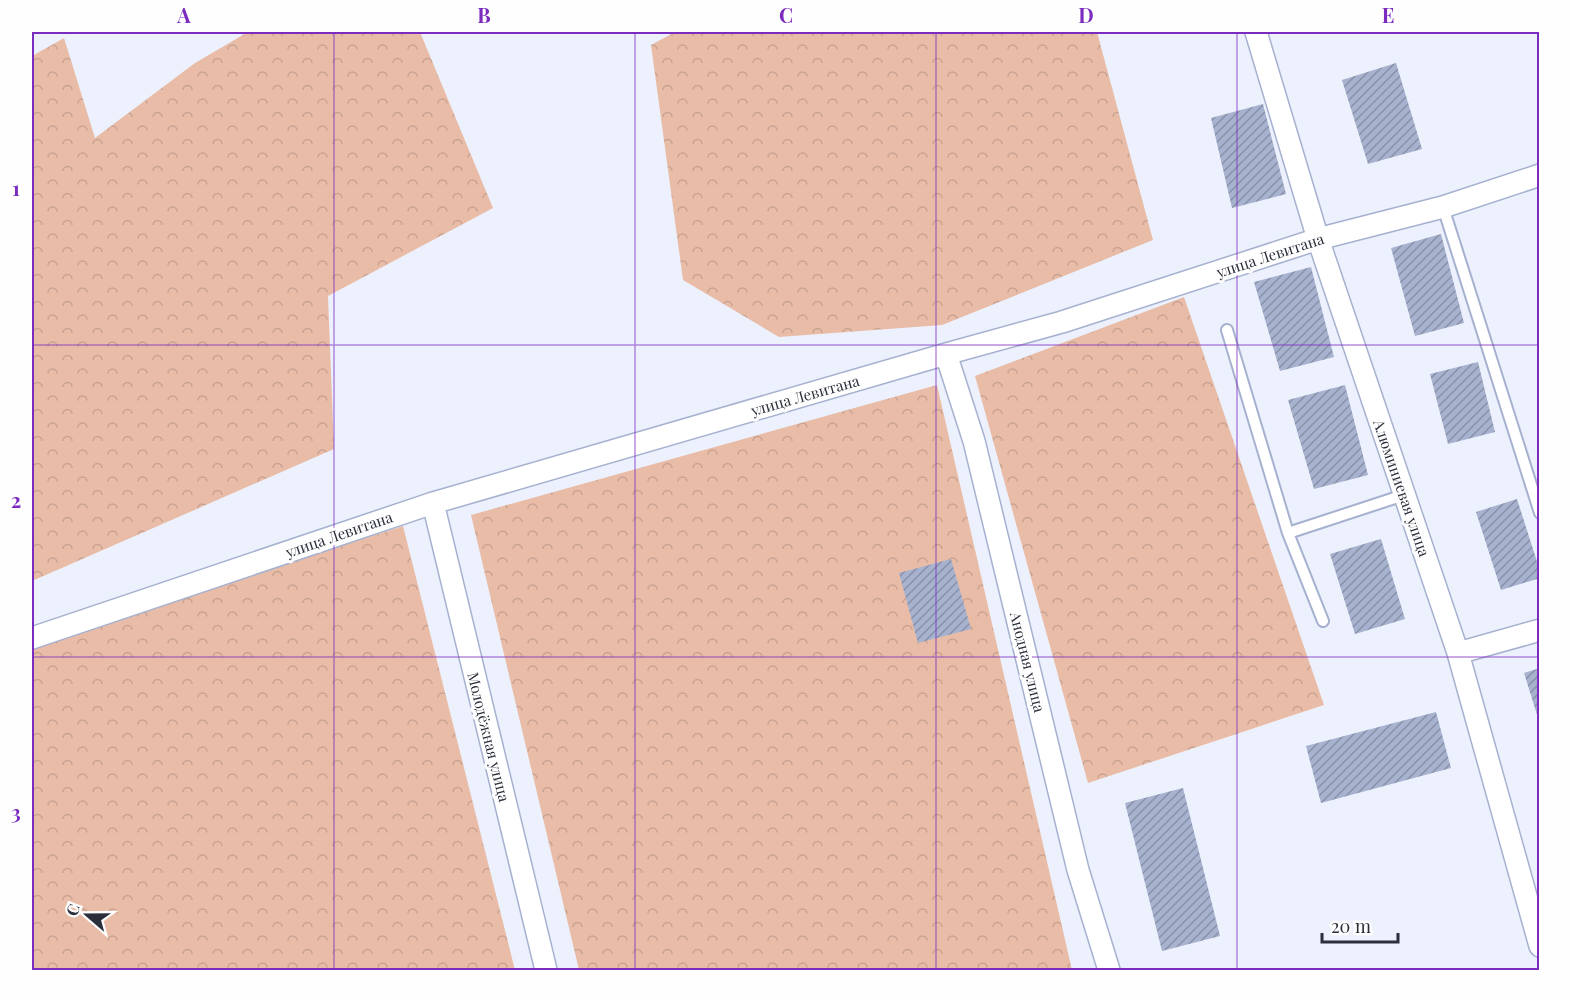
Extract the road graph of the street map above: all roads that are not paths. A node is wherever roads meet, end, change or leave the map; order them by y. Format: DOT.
graph roads {
  1 [pos="1256,32"];
  2 [pos="1539,175"];
  3 [pos="1443,207"];
  4 [pos="1318,239"];
  5 [pos="1227,330"];
  6 [pos="946,354"];
  7 [pos="1404,495"];
  8 [pos="433,503"];
  9 [pos="1539,513"];
  10 [pos="1288,533"];
  11 [pos="1323,621"];
  12 [pos="1539,630"];
  13 [pos="32,638"];
  14 [pos="1458,653"];
  15 [pos="1539,946"];
  16 [pos="546,970"];
  17 [pos="1109,970"];
  1 -- 4 [label="street, Алюминиевая улица"];
  2 -- 3 [label="street, улица Левитана"];
  3 -- 4 [label="street, улица Левитана"];
  3 -- 9 [label="lane"];
  4 -- 6 [label="street, улица Левитана"];
  4 -- 7 [label="street, Алюминиевая улица"];
  5 -- 10 [label="lane"];
  6 -- 8 [label="street, улица Левитана"];
  6 -- 17 [label="street, Анодная улица"];
  7 -- 10 [label="lane"];
  7 -- 14 [label="street, Алюминиевая улица"];
  8 -- 13 [label="street, улица Левитана"];
  8 -- 16 [label="street, Молодёжная улица"];
  10 -- 11 [label="lane"];
  12 -- 14 [label="street"];
  14 -- 15 [label="street, Алюминиевая улица"];
}
